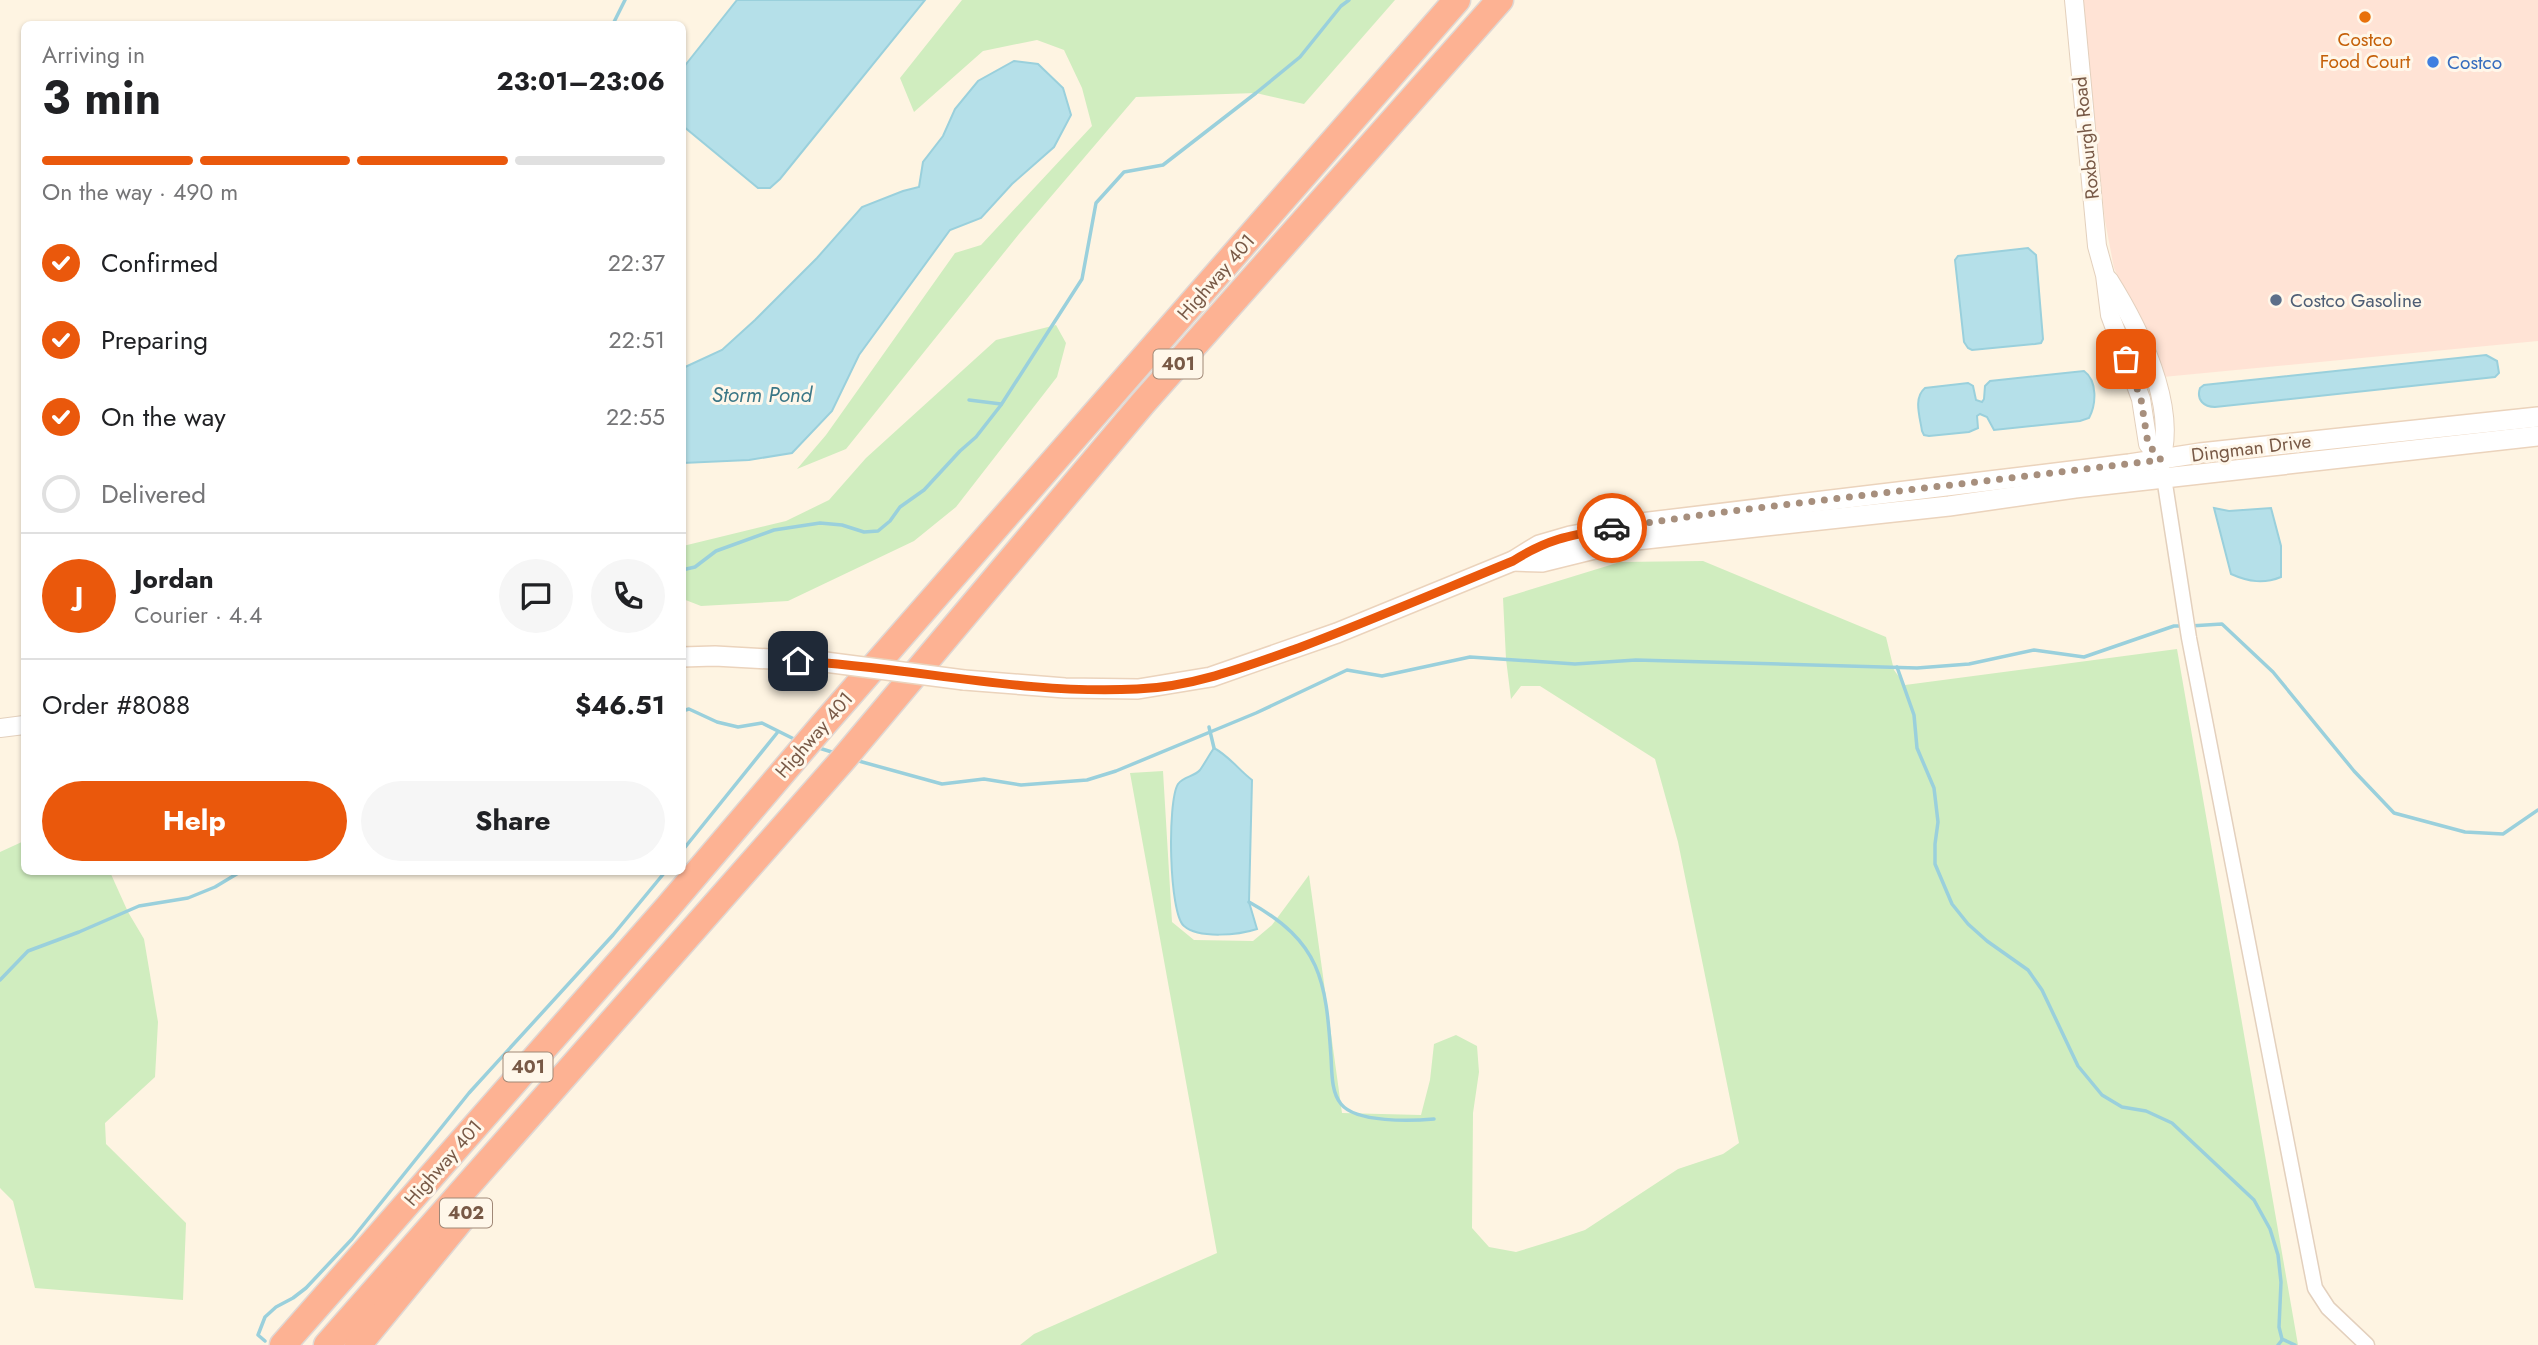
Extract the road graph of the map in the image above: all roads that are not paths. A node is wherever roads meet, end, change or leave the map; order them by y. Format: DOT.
graph roads {
  1 [pos="1457,0"];
  2 [pos="1500,0"];
  3 [pos="2074,0"];
  4 [pos="1441,12"];
  5 [pos="2538,417"];
  6 [pos="2538,436"];
  7 [pos="2163,469"];
  8 [pos="686,657"];
  9 [pos="21,725"];
  10 [pos="0,727"];
  11 [pos="564,1076"];
  12 [pos="283,1345"];
  13 [pos="327,1345"];
  14 [pos="358,1345"];
  15 [pos="2367,1345"];
  1 -- 4 [label="highway, Highway 401 / 401"];
  2 -- 11 [label="highway, Highway 401 / 401"];
  3 -- 7 [label="street, Roxburgh Road"];
  4 -- 12 [label="highway, Highway 401 / 401"];
  5 -- 7 [label="main road, Dingman Drive"];
  6 -- 7 [label="main road, Dingman Drive"];
  7 -- 8 [label="main road, Dingman Drive, bridge"];
  7 -- 15 [label="street"];
  9 -- 10 [label="street"];
  11 -- 13 [label="highway, Highway 401 / 401"];
  11 -- 14 [label="highway, 402"];
}
